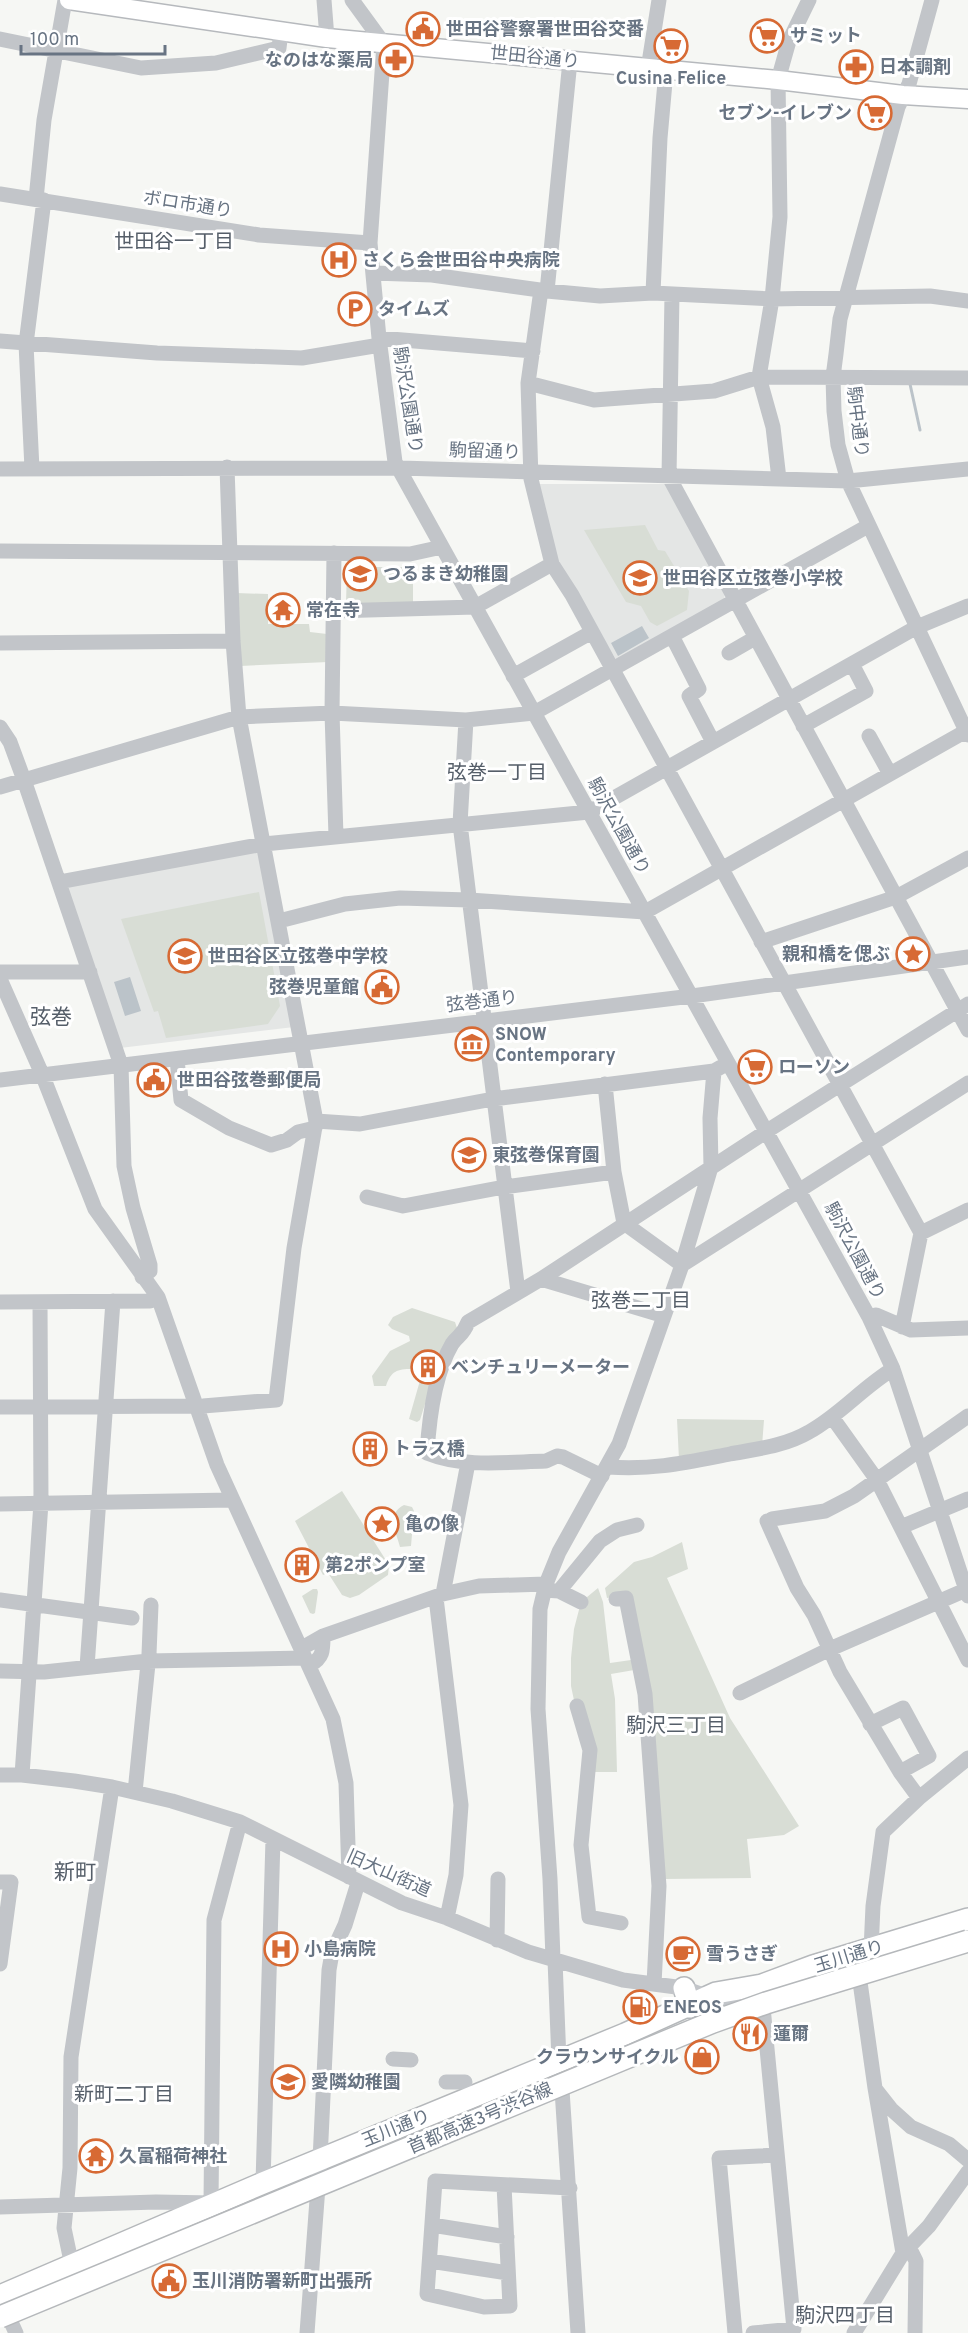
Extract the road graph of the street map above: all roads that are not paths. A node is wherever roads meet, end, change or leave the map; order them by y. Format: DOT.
graph roads {
  1 [pos="67,0"];
  2 [pos="324,0"];
  3 [pos="352,0"];
  4 [pos="659,0"];
  5 [pos="809,0"];
  6 [pos="932,0"];
  7 [pos="281,31"];
  8 [pos="327,38"];
  9 [pos="0,39"];
  10 [pos="384,44"];
  11 [pos="57,50"];
  12 [pos="570,61"];
  13 [pos="657,70"];
  14 [pos="778,80"];
  15 [pos="903,95"];
  16 [pos="968,99"];
  17 [pos="0,194"];
  18 [pos="40,200"];
  19 [pos="370,243"];
  20 [pos="373,273"];
  21 [pos="544,290"];
  22 [pos="653,293"];
  23 [pos="672,294"];
  24 [pos="847,296"];
  25 [pos="772,298"];
  26 [pos="968,301"];
  27 [pos="0,341"];
  28 [pos="379,341"];
  29 [pos="26,344"];
  30 [pos="533,351"];
  31 [pos="759,377"];
  32 [pos="833,377"];
  33 [pos="968,378"];
  34 [pos="528,383"];
  35 [pos="670,395"];
  36 [pos="227,467"];
  37 [pos="400,468"];
  38 [pos="0,469"];
  39 [pos="32,469"];
  40 [pos="968,469"];
  41 [pos="530,472"];
  42 [pos="669,477"];
  43 [pos="780,479"];
  44 [pos="848,481"];
  45 [pos="868,526"];
  46 [pos="442,547"];
  47 [pos="0,551"];
  48 [pos="231,552"];
  49 [pos="334,554"];
  50 [pos="552,564"];
  51 [pos="736,600"];
  52 [pos="968,606"];
  53 [pos="475,607"];
  54 [pos="333,611"];
  55 [pos="917,627"];
  56 [pos="592,632"];
  57 [pos="672,636"];
  58 [pos="755,638"];
  59 [pos="233,641"];
  60 [pos="0,643"];
  61 [pos="729,653"];
  62 [pos="852,664"];
  63 [pos="612,669"];
  64 [pos="513,676"];
  65 [pos="789,700"];
  66 [pos="332,713"];
  67 [pos="534,713"];
  68 [pos="238,717"];
  69 [pos="466,720"];
  70 [pos="803,726"];
  71 [pos="0,727"];
  72 [pos="967,732"];
  73 [pos="869,736"];
  74 [pos="713,742"];
  75 [pos="666,768"];
  76 [pos="890,774"];
  77 [pos="24,780"];
  78 [pos="0,787"];
  79 [pos="843,801"];
  80 [pos="589,812"];
  81 [pos="460,824"];
  82 [pos="336,836"];
  83 [pos="264,844"];
  84 [pos="968,858"];
  85 [pos="720,869"];
  86 [pos="59,882"];
  87 [pos="896,897"];
  88 [pos="469,900"];
  89 [pos="645,912"];
  90 [pos="279,921"];
  91 [pos="761,942"];
  92 [pos="968,957"];
  93 [pos="931,962"];
  94 [pos="0,972"];
  95 [pos="90,972"];
  96 [pos="0,979"];
  97 [pos="783,982"];
  98 [pos="692,996"];
  99 [pos="963,1008"];
  100 [pos="483,1020"];
  101 [pos="968,1030"];
  102 [pos="301,1043"];
  103 [pos="177,1059"];
  104 [pos="730,1063"];
  105 [pos="121,1065"];
  106 [pos="714,1071"];
  107 [pos="42,1074"];
  108 [pos="0,1080"];
  109 [pos="968,1083"];
  110 [pos="605,1084"];
  111 [pos="839,1086"];
  112 [pos="493,1099"];
  113 [pos="316,1124"];
  114 [pos="767,1131"];
  115 [pos="871,1144"];
  116 [pos="711,1167"];
  117 [pos="615,1172"];
  118 [pos="504,1187"];
  119 [pos="800,1191"];
  120 [pos="367,1197"];
  121 [pos="968,1210"];
  122 [pos="624,1223"];
  123 [pos="921,1233"];
  124 [pos="682,1265"];
  125 [pos="142,1277"];
  126 [pos="541,1279"];
  127 [pos="518,1292"];
  128 [pos="158,1297"];
  129 [pos="113,1301"];
  130 [pos="0,1302"];
  131 [pos="40,1302"];
  132 [pos="869,1317"];
  133 [pos="663,1318"];
  134 [pos="902,1327"];
  135 [pos="968,1328"];
  136 [pos="893,1369"];
  137 [pos="105,1405"];
  138 [pos="195,1405"];
  139 [pos="40,1406"];
  140 [pos="0,1407"];
  141 [pos="968,1416"];
  142 [pos="832,1418"];
  143 [pos="920,1449"];
  144 [pos="467,1468"];
  145 [pos="605,1471"];
  146 [pos="877,1480"];
  147 [pos="968,1499"];
  148 [pos="232,1500"];
  149 [pos="41,1503"];
  150 [pos="99,1503"];
  151 [pos="0,1504"];
  152 [pos="939,1510"];
  153 [pos="637,1525"];
  154 [pos="902,1527"];
  155 [pos="550,1588"];
  156 [pos="967,1592"];
  157 [pos="440,1596"];
  158 [pos="616,1599"];
  159 [pos="0,1600"];
  160 [pos="581,1602"];
  161 [pos="939,1602"];
  162 [pos="34,1604"];
  163 [pos="151,1605"];
  164 [pos="91,1612"];
  165 [pos="132,1618"];
  166 [pos="830,1649"];
  167 [pos="306,1657"];
  168 [pos="148,1660"];
  169 [pos="968,1660"];
  170 [pos="87,1667"];
  171 [pos="0,1671"];
  172 [pos="29,1673"];
  173 [pos="740,1693"];
  174 [pos="577,1706"];
  175 [pos="870,1724"];
  176 [pos="968,1758"];
  177 [pos="900,1773"];
  178 [pos="0,1775"];
  179 [pos="22,1775"];
  180 [pos="112,1787"];
  181 [pos="135,1792"];
  182 [pos="919,1798"];
  183 [pos="240,1822"];
  184 [pos="273,1839"];
  185 [pos="498,1879"];
  186 [pos="354,1880"];
  187 [pos="6,1882"];
  188 [pos="447,1918"];
  189 [pos="968,1919"];
  190 [pos="621,1923"];
  191 [pos="968,1928"];
  192 [pos="496,1940"];
  193 [pos="968,1941"];
  194 [pos="968,1948"];
  195 [pos="872,1950"];
  196 [pos="554,1960"];
  197 [pos="0,1964"];
  198 [pos="860,1982"];
  199 [pos="654,1984"];
  200 [pos="687,1997"];
  201 [pos="709,1997"];
  202 [pos="763,2007"];
  203 [pos="393,2059"];
  204 [pos="411,2060"];
  205 [pos="559,2061"];
  206 [pos="446,2082"];
  207 [pos="465,2082"];
  208 [pos="875,2088"];
  209 [pos="562,2091"];
  210 [pos="777,2156"];
  211 [pos="320,2160"];
  212 [pos="968,2160"];
  213 [pos="968,2172"];
  214 [pos="263,2183"];
  215 [pos="504,2185"];
  216 [pos="570,2188"];
  217 [pos="317,2192"];
  218 [pos="213,2203"];
  219 [pos="65,2204"];
  220 [pos="0,2207"];
  221 [pos="432,2225"];
  222 [pos="507,2237"];
  223 [pos="906,2250"];
  224 [pos="430,2261"];
  225 [pos="72,2266"];
  226 [pos="508,2273"];
  227 [pos="0,2296"];
  228 [pos="0,2303"];
  229 [pos="7,2324"];
  230 [pos="307,2333"];
  231 [pos="578,2333"];
  232 [pos="735,2333"];
  233 [pos="753,2333"];
  234 [pos="854,2333"];
  235 [pos="915,2333"];
  1 -- 7 [label="main road, 世田谷通り"];
  1 -- 11 [label="street"];
  2 -- 8 [label="street"];
  3 -- 10 [label="street"];
  4 -- 13 [label="street"];
  5 -- 14 [label="street"];
  6 -- 15 [label="street, 駒中通り"];
  7 -- 8 [label="main road, 世田谷通り"];
  7 -- 11 [label="street"];
  8 -- 10 [label="main road, 世田谷通り"];
  9 -- 11 [label="street"];
  10 -- 12 [label="main road, 世田谷通り"];
  10 -- 19 [label="street, 駒沢公園通り"];
  11 -- 18 [label="street"];
  12 -- 13 [label="main road, 世田谷通り"];
  12 -- 21 [label="street"];
  13 -- 14 [label="main road, 世田谷通り"];
  13 -- 22 [label="street"];
  14 -- 15 [label="main road, 世田谷通り"];
  14 -- 25 [label="street"];
  15 -- 16 [label="main road, 世田谷通り"];
  15 -- 24 [label="street, 駒中通り"];
  17 -- 18 [label="street, ボロ市通り"];
  18 -- 19 [label="street, ボロ市通り"];
  18 -- 29 [label="street"];
  19 -- 20 [label="street, 駒沢公園通り"];
  20 -- 21 [label="street"];
  20 -- 28 [label="street, 駒沢公園通り"];
  21 -- 22 [label="street"];
  21 -- 30 [label="street"];
  22 -- 23 [label="street"];
  23 -- 25 [label="street"];
  23 -- 35 [label="street"];
  24 -- 25 [label="street"];
  24 -- 26 [label="street"];
  24 -- 32 [label="street, 駒中通り"];
  25 -- 31 [label="street"];
  27 -- 29 [label="street"];
  28 -- 29 [label="street"];
  28 -- 30 [label="street"];
  28 -- 37 [label="street, 駒沢公園通り"];
  29 -- 39 [label="street"];
  30 -- 34 [label="street"];
  31 -- 32 [label="street"];
  31 -- 35 [label="street"];
  31 -- 43 [label="street"];
  32 -- 33 [label="street"];
  32 -- 44 [label="street, 駒中通り"];
  34 -- 35 [label="street"];
  34 -- 41 [label="street"];
  35 -- 42 [label="street"];
  36 -- 37 [label="street, 駒留通り"];
  36 -- 39 [label="street, 駒留通り"];
  36 -- 48 [label="street"];
  37 -- 41 [label="street, 駒留通り"];
  37 -- 46 [label="street, 駒沢公園通り"];
  38 -- 39 [label="street, 駒留通り"];
  40 -- 44 [label="street, 駒留通り"];
  41 -- 42 [label="street, 駒留通り"];
  41 -- 50 [label="street"];
  42 -- 43 [label="street, 駒留通り"];
  42 -- 51 [label="street"];
  43 -- 44 [label="street, 駒留通り"];
  44 -- 45 [label="street, 駒中通り"];
  45 -- 51 [label="street"];
  45 -- 55 [label="street, 駒中通り"];
  46 -- 49 [label="street"];
  46 -- 53 [label="street, 駒沢公園通り"];
  47 -- 48 [label="street"];
  48 -- 49 [label="street"];
  48 -- 59 [label="street"];
  49 -- 54 [label="street"];
  50 -- 53 [label="street"];
  50 -- 56 [label="street"];
  51 -- 57 [label="street"];
  51 -- 58 [label="street"];
  52 -- 55 [label="street"];
  53 -- 54 [label="street"];
  53 -- 64 [label="street, 駒沢公園通り"];
  54 -- 66 [label="street"];
  55 -- 62 [label="street"];
  55 -- 72 [label="street, 駒中通り"];
  56 -- 63 [label="street"];
  56 -- 64 [label="street"];
  57 -- 63 [label="street"];
  57 -- 74 [label="street"];
  58 -- 61 [label="street"];
  58 -- 65 [label="street"];
  59 -- 60 [label="street"];
  59 -- 68 [label="street"];
  62 -- 65 [label="street"];
  62 -- 70 [label="street"];
  63 -- 67 [label="street"];
  63 -- 75 [label="street"];
  64 -- 67 [label="street, 駒沢公園通り"];
  65 -- 70 [label="street"];
  65 -- 74 [label="street"];
  66 -- 68 [label="street"];
  66 -- 69 [label="street"];
  66 -- 82 [label="street"];
  67 -- 69 [label="street"];
  67 -- 80 [label="street, 駒沢公園通り"];
  68 -- 77 [label="street"];
  68 -- 83 [label="street"];
  69 -- 81 [label="street"];
  70 -- 79 [label="street"];
  71 -- 77 [label="street"];
  72 -- 76 [label="street"];
  73 -- 76 [label="street"];
  74 -- 75 [label="street"];
  75 -- 80 [label="street"];
  75 -- 85 [label="street"];
  76 -- 79 [label="street"];
  77 -- 78 [label="street"];
  77 -- 86 [label="street"];
  79 -- 85 [label="street"];
  79 -- 87 [label="street"];
  80 -- 81 [label="street"];
  80 -- 89 [label="street, 駒沢公園通り"];
  81 -- 82 [label="street"];
  81 -- 88 [label="street"];
  82 -- 83 [label="street"];
  83 -- 86 [label="street"];
  83 -- 90 [label="street"];
  84 -- 87 [label="street"];
  85 -- 89 [label="street"];
  85 -- 91 [label="street"];
  86 -- 95 [label="street"];
  87 -- 91 [label="street"];
  87 -- 93 [label="street"];
  88 -- 89 [label="street"];
  88 -- 90 [label="street"];
  88 -- 100 [label="street"];
  89 -- 98 [label="street, 駒沢公園通り"];
  90 -- 102 [label="street"];
  91 -- 97 [label="street"];
  92 -- 93 [label="street, 弦巻通り"];
  93 -- 97 [label="street, 弦巻通り"];
  93 -- 99 [label="street"];
  94 -- 95 [label="street"];
  95 -- 105 [label="street"];
  96 -- 107 [label="street"];
  97 -- 98 [label="street, 弦巻通り"];
  97 -- 111 [label="street"];
  98 -- 100 [label="street, 弦巻通り"];
  98 -- 104 [label="street, 駒沢公園通り"];
  99 -- 101 [label="street"];
  99 -- 111 [label="street"];
  100 -- 102 [label="street, 弦巻通り"];
  100 -- 112 [label="street"];
  102 -- 103 [label="street, 弦巻通り"];
  102 -- 113 [label="street"];
  103 -- 105 [label="street, 弦巻通り"];
  103 -- 113 [label="street"];
  104 -- 106 [label="street"];
  104 -- 114 [label="street, 駒沢公園通り"];
  105 -- 107 [label="street, 弦巻通り"];
  105 -- 125 [label="street"];
  106 -- 110 [label="street"];
  106 -- 116 [label="street"];
  107 -- 108 [label="street, 弦巻通り"];
  107 -- 125 [label="street"];
  109 -- 115 [label="street"];
  110 -- 112 [label="street"];
  110 -- 117 [label="street"];
  111 -- 114 [label="street"];
  111 -- 115 [label="street"];
  112 -- 113 [label="street"];
  112 -- 118 [label="street"];
  113 -- 138 [label="street"];
  114 -- 116 [label="street"];
  114 -- 119 [label="street, 駒沢公園通り"];
  115 -- 119 [label="street"];
  115 -- 123 [label="street"];
  116 -- 122 [label="street"];
  116 -- 124 [label="street"];
  117 -- 118 [label="street"];
  117 -- 122 [label="street"];
  118 -- 120 [label="street"];
  118 -- 127 [label="street"];
  119 -- 124 [label="street"];
  119 -- 132 [label="street, 駒沢公園通り"];
  121 -- 123 [label="street"];
  122 -- 124 [label="street"];
  122 -- 126 [label="street"];
  123 -- 134 [label="street"];
  124 -- 133 [label="street"];
  125 -- 128 [label="street"];
  126 -- 127 [label="street"];
  126 -- 133 [label="street"];
  127 -- 145 [label="street"];
  128 -- 129 [label="street"];
  128 -- 138 [label="street"];
  129 -- 131 [label="street"];
  129 -- 137 [label="street"];
  130 -- 131 [label="street"];
  131 -- 139 [label="street"];
  132 -- 134 [label="street"];
  132 -- 136 [label="street, 駒沢公園通り"];
  133 -- 145 [label="street"];
  134 -- 135 [label="street"];
  136 -- 142 [label="street"];
  136 -- 143 [label="street, 駒沢公園通り"];
  137 -- 138 [label="street"];
  137 -- 139 [label="street"];
  137 -- 150 [label="street"];
  138 -- 148 [label="street"];
  139 -- 140 [label="street"];
  139 -- 149 [label="street"];
  141 -- 143 [label="street"];
  142 -- 145 [label="street"];
  142 -- 146 [label="street"];
  143 -- 146 [label="street"];
  143 -- 152 [label="street, 駒沢公園通り"];
  144 -- 157 [label="street"];
  145 -- 155 [label="street"];
  146 -- 154 [label="street"];
  146 -- 166 [label="street"];
  147 -- 152 [label="street"];
  148 -- 150 [label="street"];
  148 -- 167 [label="street"];
  149 -- 150 [label="street"];
  149 -- 151 [label="street"];
  149 -- 162 [label="street"];
  150 -- 164 [label="street"];
  152 -- 154 [label="street"];
  152 -- 156 [label="street, 駒沢公園通り"];
  153 -- 155 [label="street"];
  154 -- 161 [label="street"];
  155 -- 157 [label="street"];
  155 -- 160 [label="street"];
  155 -- 196 [label="street"];
  156 -- 161 [label="street"];
  157 -- 167 [label="street"];
  157 -- 188 [label="street"];
  158 -- 199 [label="street"];
  159 -- 162 [label="street"];
  161 -- 166 [label="street"];
  161 -- 169 [label="street"];
  162 -- 164 [label="street"];
  162 -- 172 [label="street"];
  163 -- 168 [label="street"];
  164 -- 165 [label="street"];
  164 -- 170 [label="street"];
  166 -- 173 [label="street"];
  166 -- 175 [label="street"];
  167 -- 168 [label="street"];
  167 -- 186 [label="street"];
  168 -- 170 [label="street"];
  168 -- 181 [label="street"];
  170 -- 172 [label="street"];
  171 -- 172 [label="street"];
  172 -- 179 [label="street"];
  174 -- 190 [label="street"];
  175 -- 177 [label="street"];
  175 -- 177 [label="street"];
  176 -- 182 [label="street"];
  177 -- 182 [label="street"];
  178 -- 179 [label="street, 旧大山街道"];
  179 -- 180 [label="street, 旧大山街道"];
  180 -- 181 [label="street, 旧大山街道"];
  180 -- 219 [label="street"];
  181 -- 183 [label="street, 旧大山街道"];
  182 -- 195 [label="street"];
  183 -- 184 [label="street, 旧大山街道"];
  183 -- 218 [label="street"];
  184 -- 186 [label="street, 旧大山街道"];
  184 -- 214 [label="street"];
  185 -- 192 [label="street"];
  186 -- 188 [label="street, 旧大山街道"];
  186 -- 211 [label="street"];
  187 -- 197 [label="street"];
  188 -- 192 [label="street, 旧大山街道"];
  189 -- 195 [label="highway, 玉川通り"];
  191 -- 228 [label="highway, 首都高速3号渋谷線"];
  192 -- 196 [label="street, 旧大山街道"];
  193 -- 229 [label="highway, 首都高速3号渋谷線, bridge"];
  194 -- 198 [label="highway, 玉川通り"];
  195 -- 201 [label="highway, 玉川通り"];
  196 -- 199 [label="street, 旧大山街道"];
  196 -- 205 [label="street"];
  198 -- 202 [label="highway, 玉川通り"];
  198 -- 208 [label="street"];
  199 -- 200 [label="street, 旧大山街道"];
  200 -- 201 [label="highway, 玉川通り"];
  200 -- 205 [label="highway, 玉川通り"];
  201 -- 202 [label="street"];
  202 -- 209 [label="highway, 玉川通り"];
  202 -- 210 [label="street"];
  203 -- 204 [label="street"];
  205 -- 211 [label="highway, 玉川通り"];
  206 -- 207 [label="street"];
  208 -- 212 [label="street"];
  208 -- 223 [label="street"];
  209 -- 216 [label="street"];
  209 -- 217 [label="highway, 玉川通り"];
  210 -- 232 [label="street"];
  210 -- 233 [label="street"];
  211 -- 214 [label="highway, 玉川通り"];
  211 -- 217 [label="street"];
  213 -- 223 [label="street"];
  214 -- 218 [label="highway, 玉川通り"];
  215 -- 216 [label="street"];
  215 -- 221 [label="street"];
  215 -- 222 [label="street"];
  216 -- 231 [label="street"];
  217 -- 229 [label="highway, 玉川通り"];
  217 -- 230 [label="street"];
  218 -- 219 [label="street"];
  218 -- 225 [label="highway, 玉川通り"];
  219 -- 220 [label="street"];
  219 -- 225 [label="street"];
  221 -- 222 [label="street"];
  221 -- 224 [label="street"];
  222 -- 226 [label="street"];
  223 -- 234 [label="street"];
  223 -- 235 [label="street"];
  224 -- 226 [label="street"];
  224 -- 226 [label="street"];
  225 -- 227 [label="highway, 玉川通り"];
}
